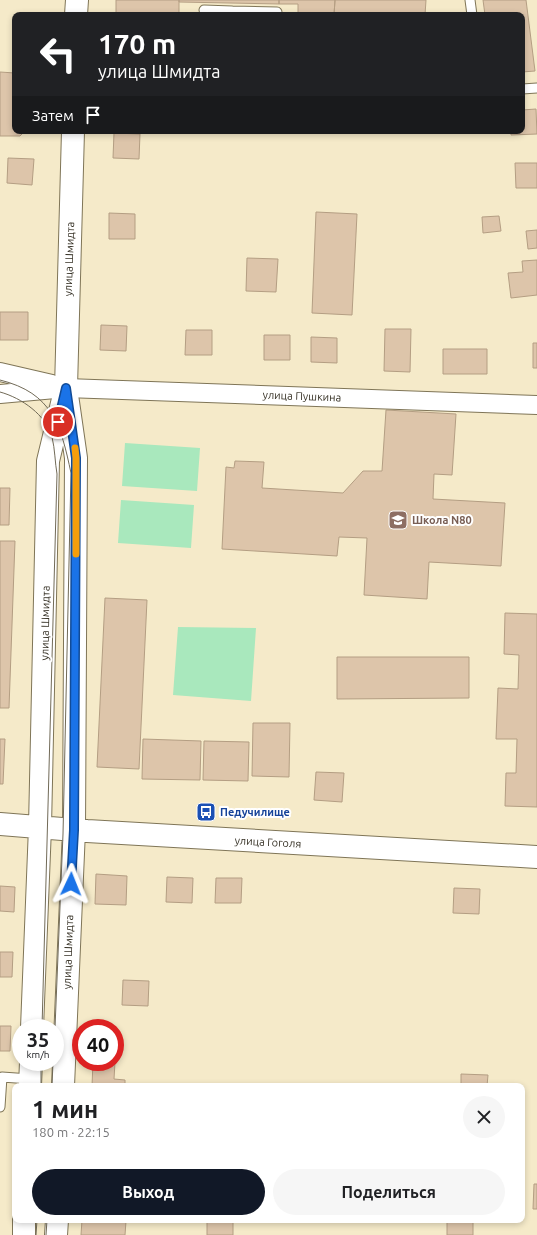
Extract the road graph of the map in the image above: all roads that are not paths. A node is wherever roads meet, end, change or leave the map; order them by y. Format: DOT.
graph roads {
  1 [pos="77,0"];
  2 [pos="470,0"];
  3 [pos="204,10"];
  4 [pos="76,12"];
  5 [pos="223,12"];
  6 [pos="472,12"];
  7 [pos="537,88"];
  8 [pos="525,89"];
  9 [pos="73,134"];
  10 [pos="0,372"];
  11 [pos="66,388"];
  12 [pos="0,394"];
  13 [pos="537,405"];
  14 [pos="0,824"];
  15 [pos="40,827"];
  16 [pos="74,830"];
  17 [pos="537,857"];
  18 [pos="32,1019"];
  19 [pos="30,1076"];
  20 [pos="62,1083"];
  21 [pos="0,1107"];
  22 [pos="24,1223"];
  23 [pos="57,1223"];
  24 [pos="24,1235"];
  25 [pos="56,1235"];
  1 -- 4 [label="street"];
  2 -- 6 [label="lane"];
  3 -- 5 [label="lane"];
  7 -- 8 [label="lane"];
  9 -- 11 [label="street, улица Шмидта"];
  10 -- 11 [label="street, улица Пушкина"];
  11 -- 12 [label="street, улица Пушкина"];
  11 -- 13 [label="street, улица Пушкина"];
  11 -- 15 [label="street, улица Шмидта"];
  11 -- 16 [label="street, улица Шмидта"];
  14 -- 15 [label="street, улица Гоголя"];
  15 -- 16 [label="street, улица Гоголя"];
  15 -- 18 [label="street, улица Шмидта"];
  16 -- 17 [label="street, улица Гоголя"];
  16 -- 20 [label="street, улица Шмидта"];
  19 -- 21 [label="lane"];
  22 -- 24 [label="street"];
  23 -- 25 [label="street"];
}
